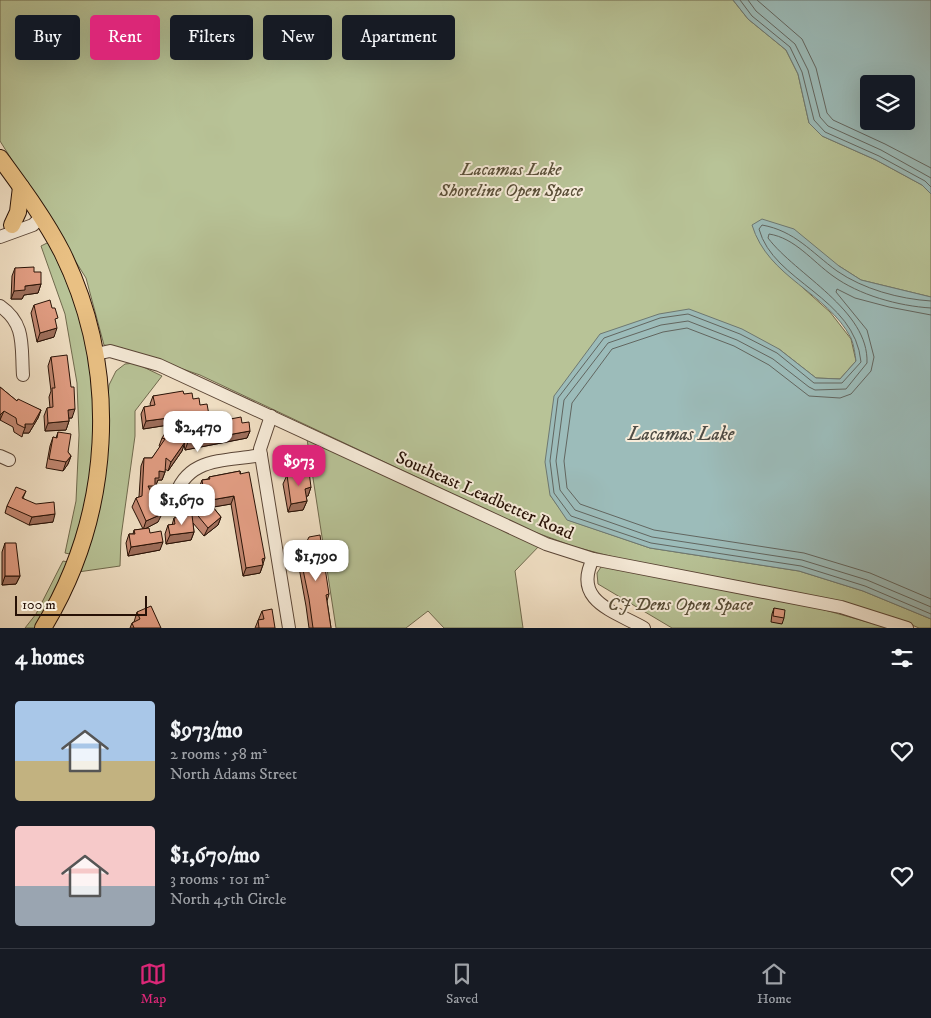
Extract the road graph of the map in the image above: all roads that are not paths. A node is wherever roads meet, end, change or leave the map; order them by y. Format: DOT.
graph roads {
  1 [pos="0,158"];
  2 [pos="21,186"];
  3 [pos="42,216"];
  4 [pos="6,227"];
  5 [pos="0,237"];
  6 [pos="0,306"];
  7 [pos="96,354"];
  8 [pos="23,375"];
  9 [pos="271,416"];
  10 [pos="261,455"];
  11 [pos="174,500"];
  12 [pos="592,559"];
  13 [pos="43,628"];
  14 [pos="289,628"];
  15 [pos="644,628"];
  16 [pos="907,628"];
  1 -- 2 [label="main road"];
  2 -- 3 [label="main road"];
  2 -- 4 [label="main road"];
  3 -- 4 [label="street"];
  3 -- 5 [label="street"];
  3 -- 7 [label="main road"];
  6 -- 8 [label="street"];
  7 -- 9 [label="street, Southeast Leadbetter Road"];
  7 -- 13 [label="main road"];
  9 -- 10 [label="street"];
  9 -- 12 [label="street, Southeast Leadbetter Road"];
  10 -- 11 [label="street"];
  10 -- 14 [label="street"];
  12 -- 15 [label="street"];
  12 -- 16 [label="street, Southeast Leadbetter Road"];
}
